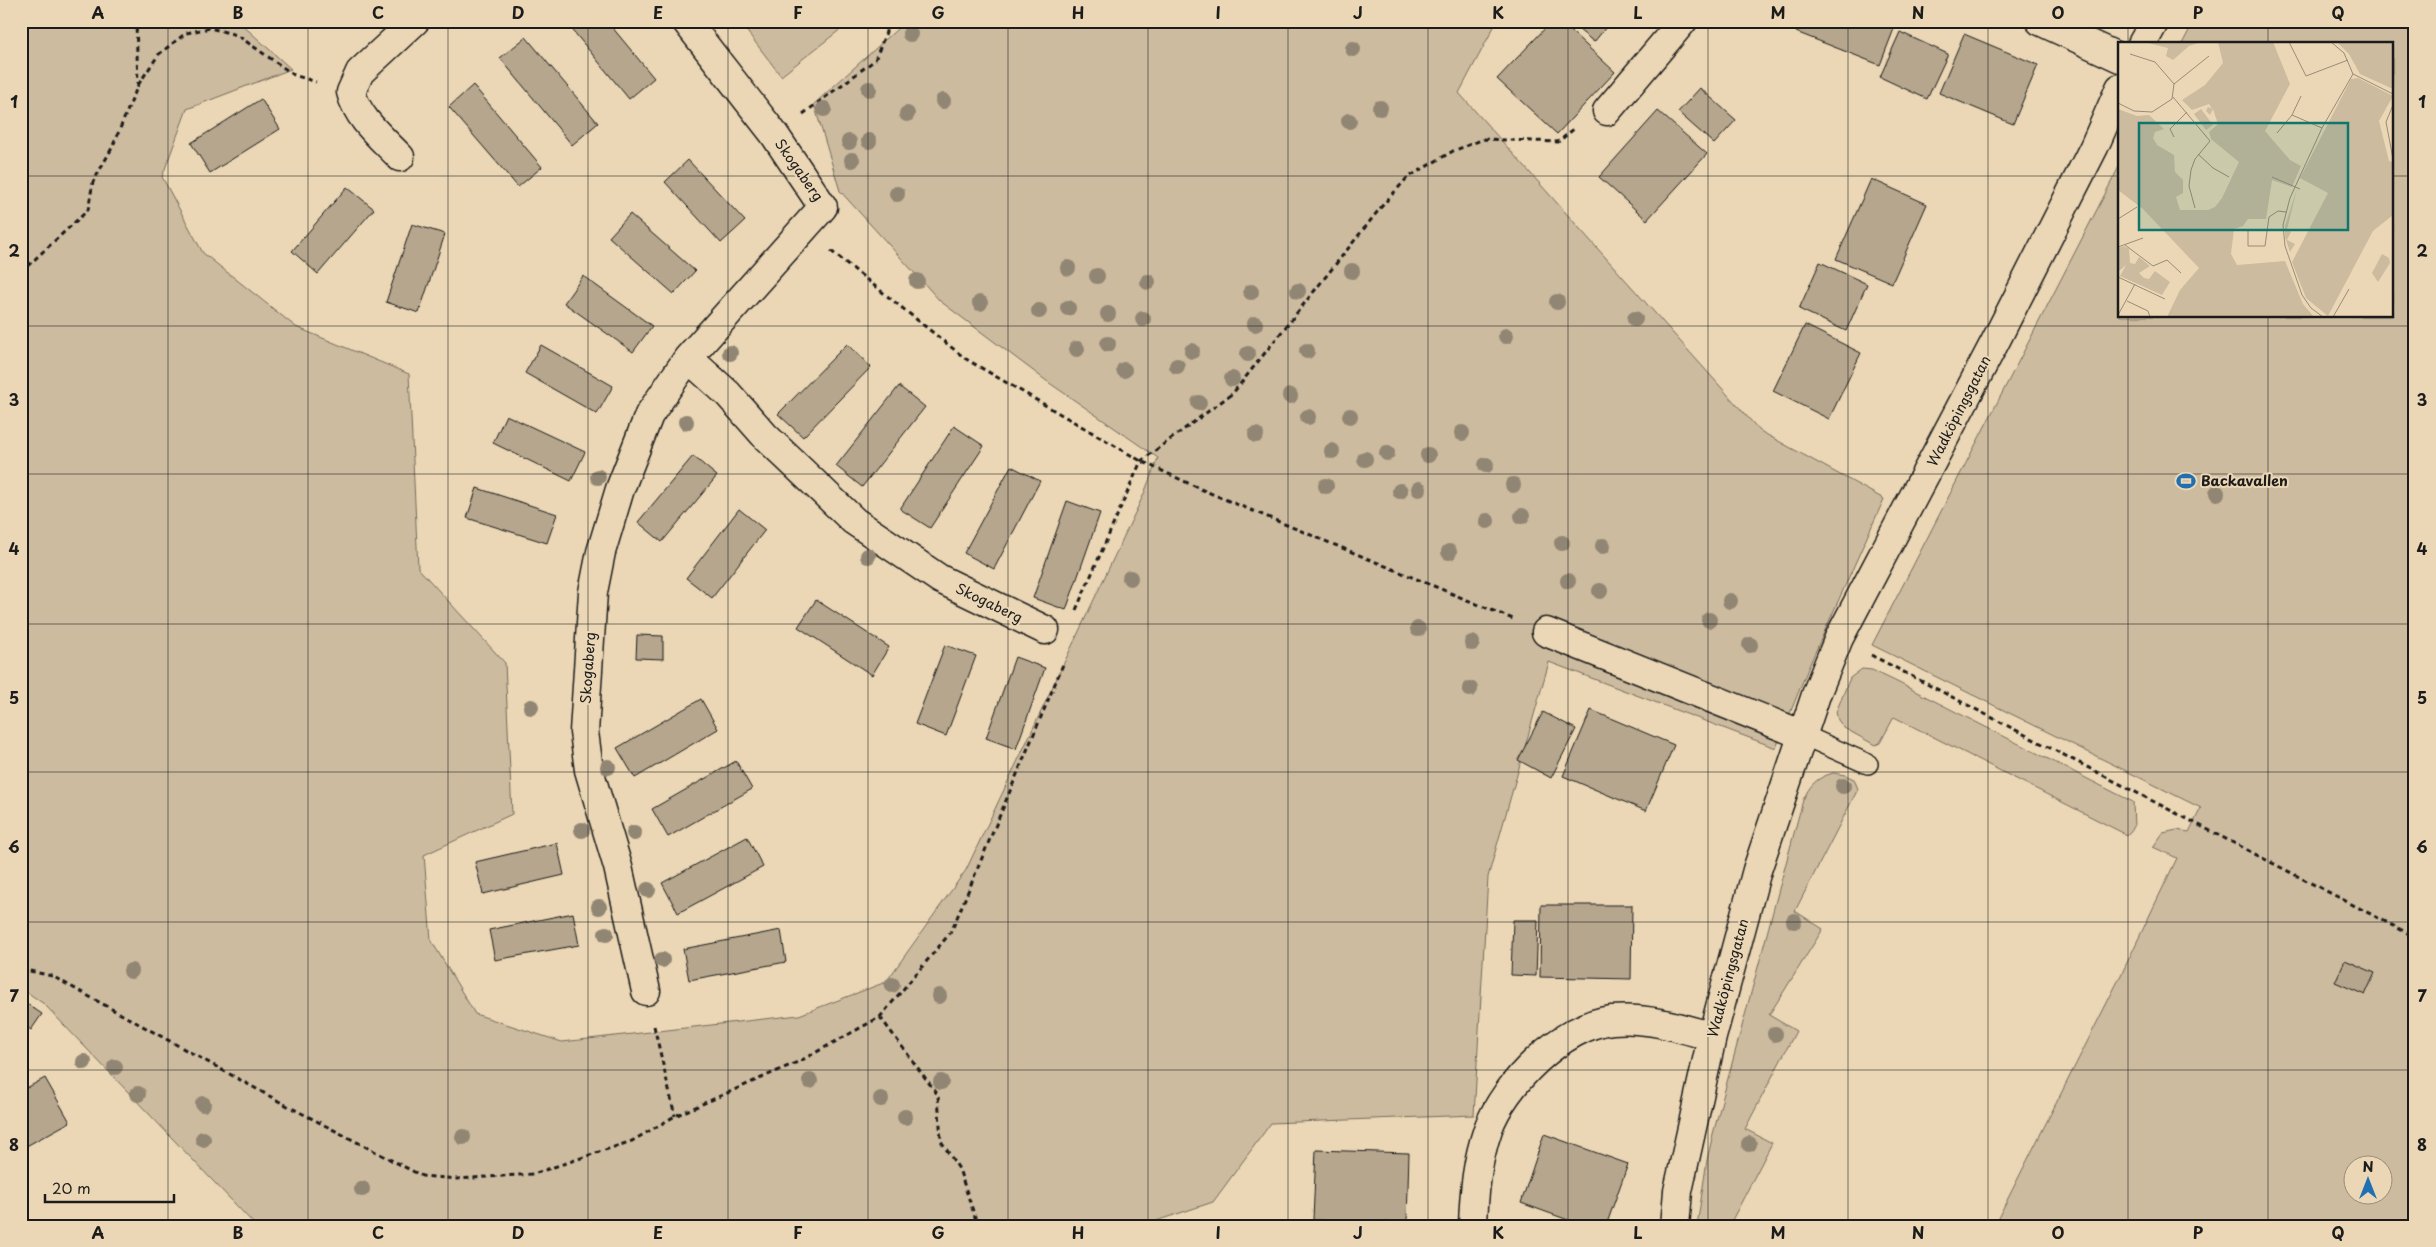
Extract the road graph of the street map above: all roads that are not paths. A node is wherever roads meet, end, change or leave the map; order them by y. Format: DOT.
graph roads {
  1 [pos="415,21"];
  2 [pos="686,21"];
  3 [pos="1684,21"];
  4 [pos="2040,21"];
  5 [pos="2155,21"];
  6 [pos="2143,42"];
  7 [pos="2118,57"];
  8 [pos="2118,92"];
  9 [pos="1607,111"];
  10 [pos="400,157"];
  11 [pos="688,358"];
  12 [pos="1045,630"];
  13 [pos="1546,632"];
  14 [pos="1803,735"];
  15 [pos="1868,764"];
  16 [pos="646,991"];
  17 [pos="1712,1037"];
  18 [pos="1473,1226"];
  19 [pos="1675,1226"];
  1 -- 10 [label="street"];
  2 -- 11 [label="street, Skogaberg"];
  3 -- 9 [label="street"];
  4 -- 7 [label="street"];
  5 -- 6 [label="street"];
  8 -- 14 [label="street, Wadköpingsgatan"];
  11 -- 12 [label="street, Skogaberg"];
  11 -- 16 [label="street, Skogaberg"];
  13 -- 14 [label="street"];
  14 -- 15 [label="lane"];
  14 -- 17 [label="street, Wadköpingsgatan"];
  17 -- 18 [label="street"];
  17 -- 19 [label="street, Wadköpingsgatan"];
}
